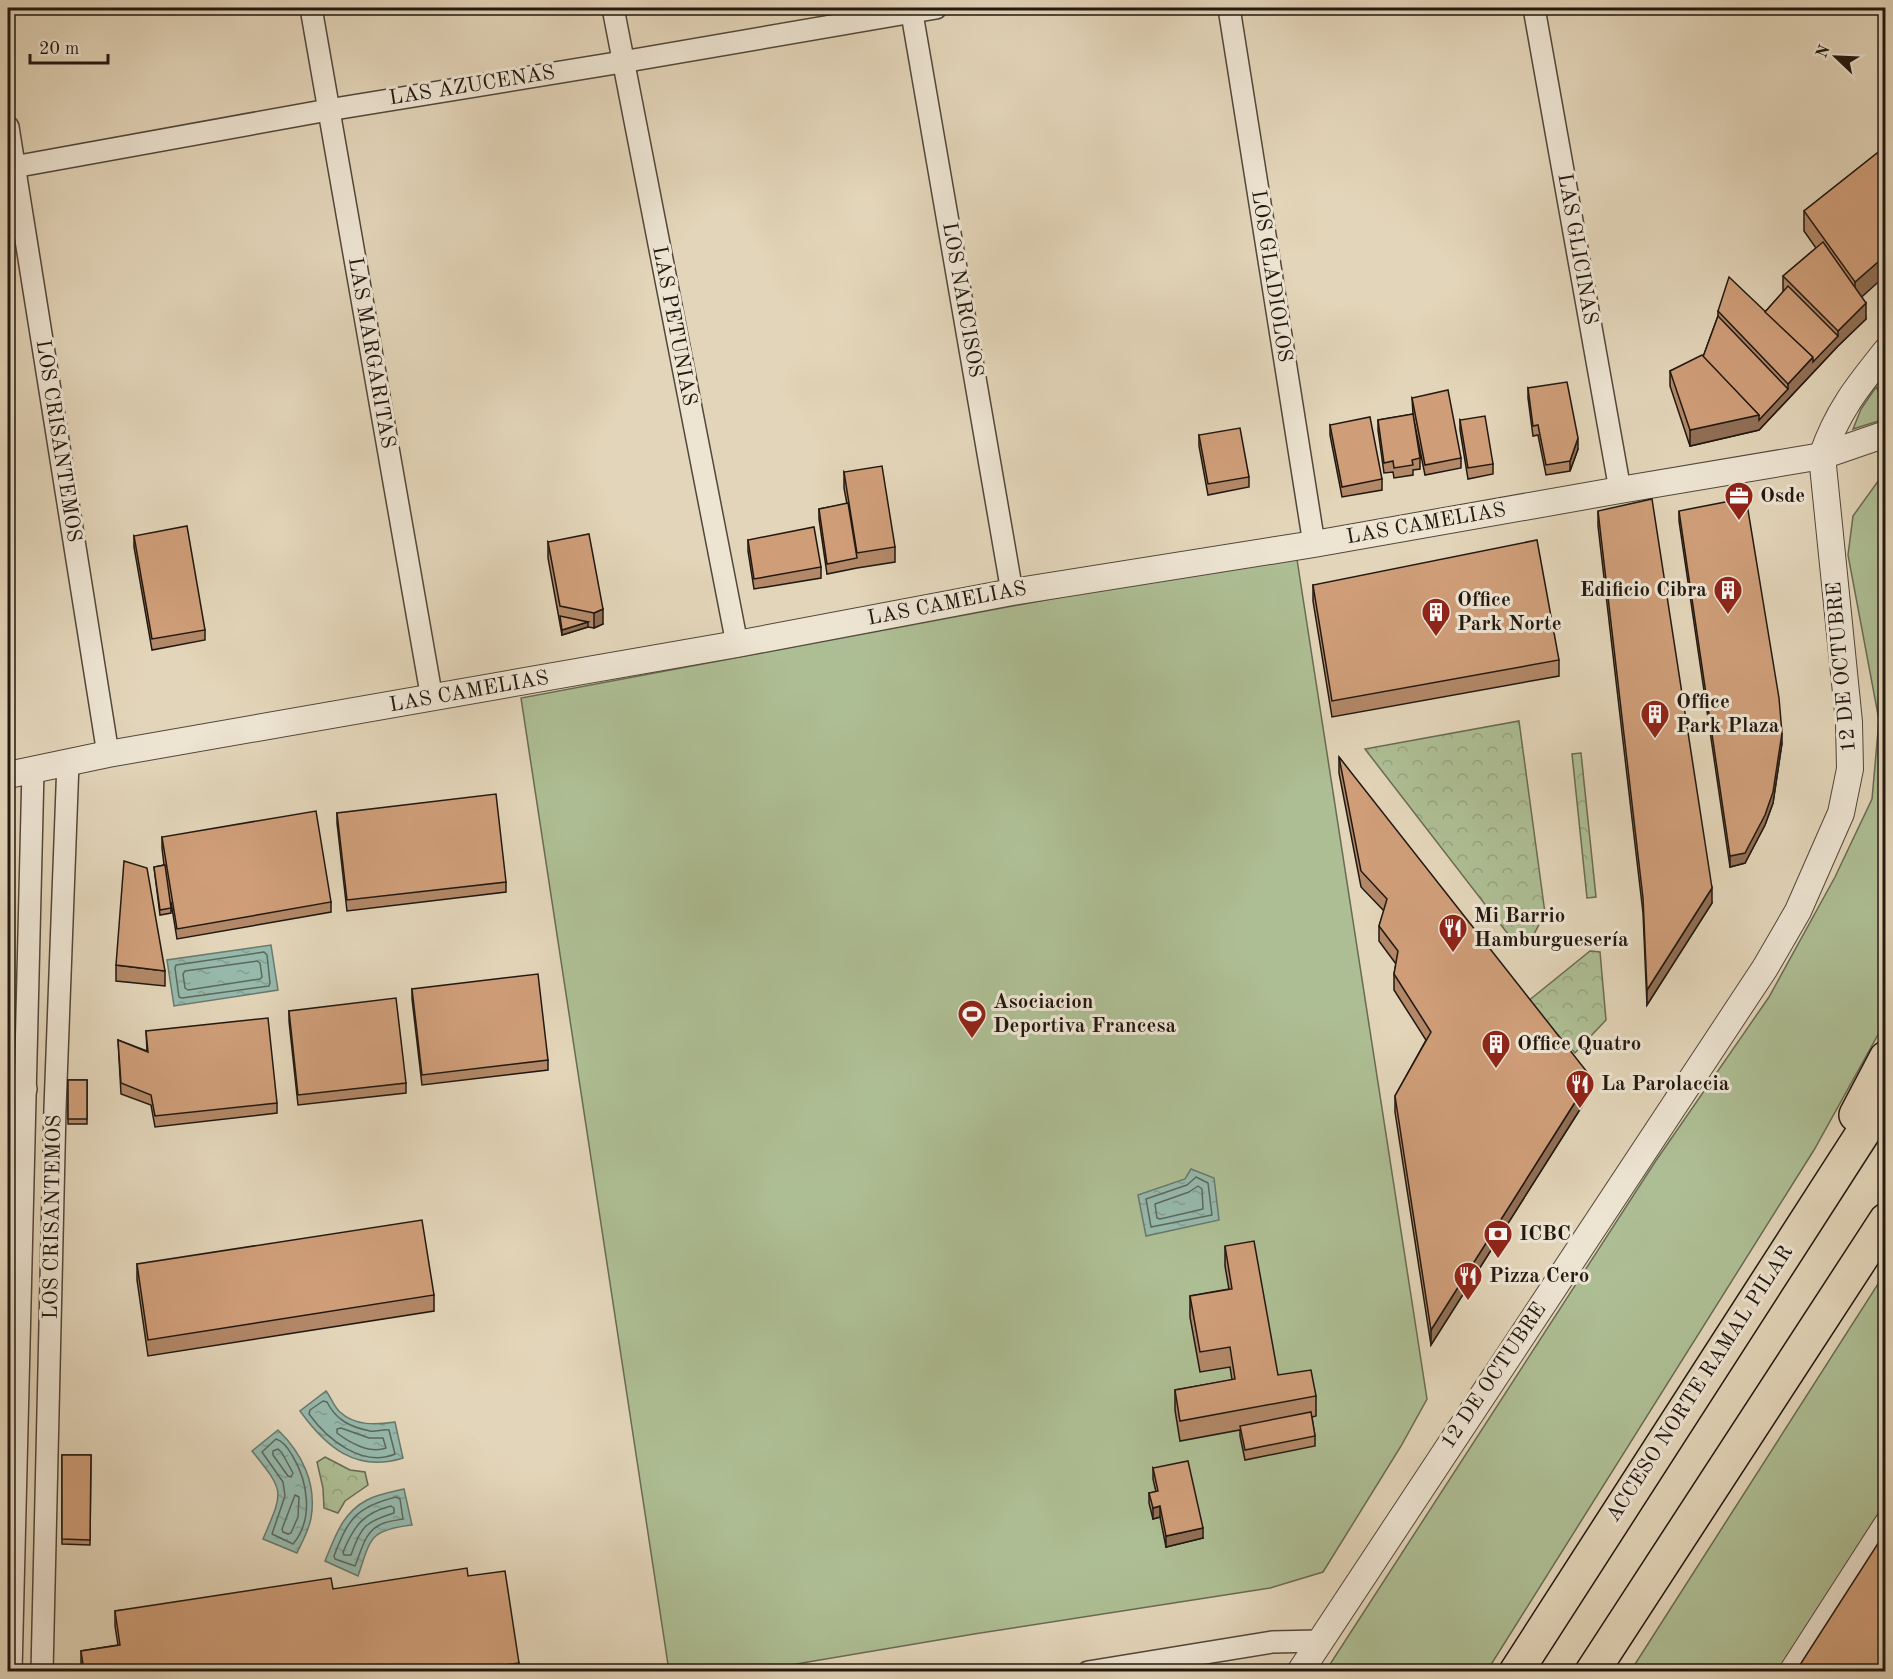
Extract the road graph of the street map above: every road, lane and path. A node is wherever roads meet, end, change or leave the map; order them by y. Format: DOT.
graph roads {
  1 [pos="311,8"];
  2 [pos="613,8"];
  3 [pos="936,8"];
  4 [pos="1229,8"];
  5 [pos="1534,8"];
  6 [pos="912,10"];
  7 [pos="622,62"];
  8 [pos="328,110"];
  9 [pos="8,127"];
  10 [pos="11,167"];
  11 [pos="1886,351"];
  12 [pos="1886,434"];
  13 [pos="1822,456"];
  14 [pos="1620,490"];
  15 [pos="1314,544"];
  16 [pos="1012,592"];
  17 [pos="737,644"];
  18 [pos="432,699"];
  19 [pos="108,754"];
  20 [pos="68,762"];
  21 [pos="33,770"];
  22 [pos="8,775"];
  23 [pos="1886,1058"];
  24 [pos="20,1095"];
  25 [pos="1886,1096"];
  26 [pos="55,1108"];
  27 [pos="16,1134"];
  28 [pos="1886,1220"];
  29 [pos="1798,1231"];
  30 [pos="20,1290"];
  31 [pos="51,1291"];
  32 [pos="1886,1526"];
  33 [pos="1319,1641"];
  34 [pos="10,1671"];
  35 [pos="42,1671"];
  36 [pos="1088,1671"];
  37 [pos="1300,1671"];
  38 [pos="1516,1671"];
  39 [pos="1592,1671"];
  40 [pos="1792,1671"];
  1 -- 8 [label="street, LAS MARGARITAS"];
  2 -- 7 [label="street, LAS PETUNIAS"];
  3 -- 6 [label="street, LAS AZUCENAS"];
  4 -- 15 [label="street, LOS GLADIOLOS"];
  5 -- 14 [label="street, LAS GLICINAS"];
  6 -- 7 [label="street, LAS AZUCENAS"];
  6 -- 16 [label="street, LOS NARCISOS"];
  7 -- 8 [label="street, LAS AZUCENAS"];
  7 -- 17 [label="street, LAS PETUNIAS"];
  8 -- 10 [label="street, LAS AZUCENAS"];
  8 -- 18 [label="street, LAS MARGARITAS"];
  9 -- 10 [label="street, LOS CRISANTEMOS"];
  10 -- 19 [label="street, LOS CRISANTEMOS"];
  11 -- 13 [label="street, 12 DE OCTUBRE"];
  12 -- 13 [label="street, LAS CAMELIAS"];
  13 -- 14 [label="street, LAS CAMELIAS"];
  13 -- 33 [label="street, 12 DE OCTUBRE"];
  14 -- 15 [label="street, LAS CAMELIAS"];
  15 -- 16 [label="street, LAS CAMELIAS"];
  16 -- 17 [label="street, LAS CAMELIAS"];
  17 -- 18 [label="street, LAS CAMELIAS"];
  18 -- 19 [label="street, LAS CAMELIAS"];
  19 -- 20 [label="street, LAS CAMELIAS"];
  20 -- 21 [label="street, LAS CAMELIAS"];
  20 -- 26 [label="street, LOS CRISANTEMOS"];
  21 -- 22 [label="street, LAS CAMELIAS"];
  21 -- 24 [label="street, LOS CRISANTEMOS"];
  23 -- 29 [label="highway"];
  24 -- 26 [label="street"];
  24 -- 27 [label="street, LOS CRISANTEMOS"];
  25 -- 29 [label="highway, ACCESO NORTE RAMAL PILAR"];
  26 -- 31 [label="street, LOS CRISANTEMOS"];
  27 -- 30 [label="street, LOS CRISANTEMOS"];
  28 -- 39 [label="highway"];
  29 -- 38 [label="highway, ACCESO NORTE RAMAL PILAR"];
  30 -- 31 [label="street"];
  30 -- 34 [label="street, LOS CRISANTEMOS"];
  31 -- 35 [label="street, LOS CRISANTEMOS"];
  32 -- 40 [label="street"];
  33 -- 36 [label="street"];
  33 -- 37 [label="street, 12 DE OCTUBRE"];
}
